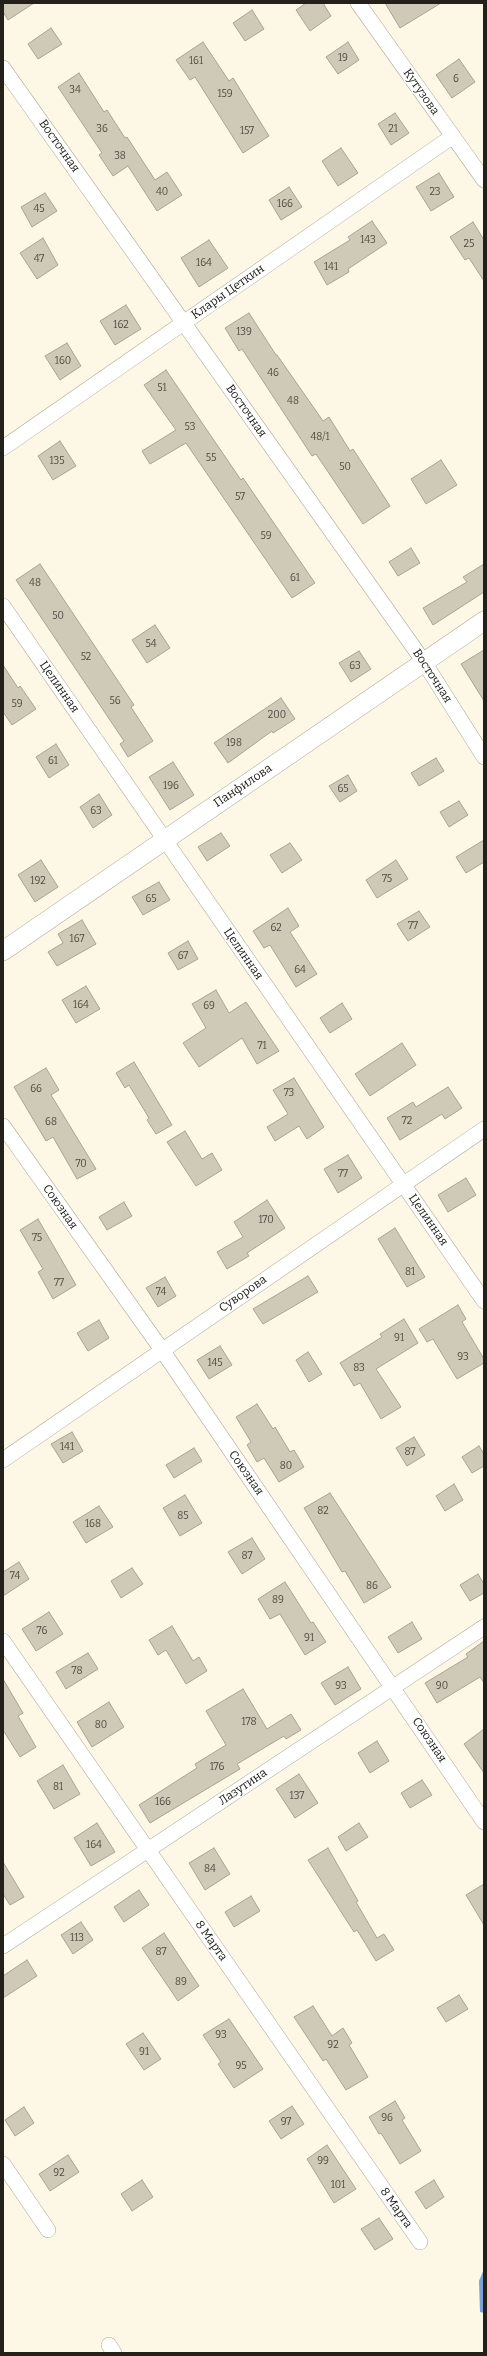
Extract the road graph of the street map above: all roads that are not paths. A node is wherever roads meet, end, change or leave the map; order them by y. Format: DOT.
graph roads {
  1 [pos="358,3"];
  2 [pos="3,68"];
  3 [pos="453,136"];
  4 [pos="484,180"];
  5 [pos="183,323"];
  6 [pos="3,448"];
  7 [pos="3,606"];
  8 [pos="484,621"];
  9 [pos="424,662"];
  10 [pos="484,757"];
  11 [pos="165,840"];
  12 [pos="3,952"];
  13 [pos="3,1126"];
  14 [pos="484,1129"];
  15 [pos="403,1184"];
  16 [pos="484,1301"];
  17 [pos="162,1350"];
  18 [pos="3,1460"];
  19 [pos="484,1627"];
  20 [pos="3,1641"];
  21 [pos="394,1687"];
  22 [pos="484,1822"];
  23 [pos="148,1850"];
  24 [pos="3,1946"];
  25 [pos="3,2164"];
  26 [pos="48,2230"];
  27 [pos="420,2242"];
  1 -- 3 [label="street, Кутузова"];
  2 -- 5 [label="street, Восточная"];
  3 -- 4 [label="street, Кутузова"];
  3 -- 5 [label="street, Клары Цеткин"];
  5 -- 6 [label="street, Клары Цеткин"];
  5 -- 9 [label="street, Восточная"];
  7 -- 11 [label="street, Целинная"];
  8 -- 9 [label="street, Панфилова"];
  9 -- 10 [label="street, Восточная"];
  9 -- 11 [label="street, Панфилова"];
  11 -- 12 [label="street, Панфилова"];
  11 -- 15 [label="street, Целинная"];
  13 -- 17 [label="street, Союзная"];
  14 -- 15 [label="street, Суворова"];
  15 -- 16 [label="street, Целинная"];
  15 -- 17 [label="street, Суворова"];
  17 -- 18 [label="street, Суворова"];
  17 -- 21 [label="street, Союзная"];
  19 -- 21 [label="street, Лазутина"];
  20 -- 23 [label="street, 8 Марта"];
  21 -- 22 [label="street, Союзная"];
  21 -- 23 [label="street, Лазутина"];
  23 -- 24 [label="street, Лазутина"];
  23 -- 27 [label="street, 8 Марта"];
  25 -- 26 [label="street"];
}
